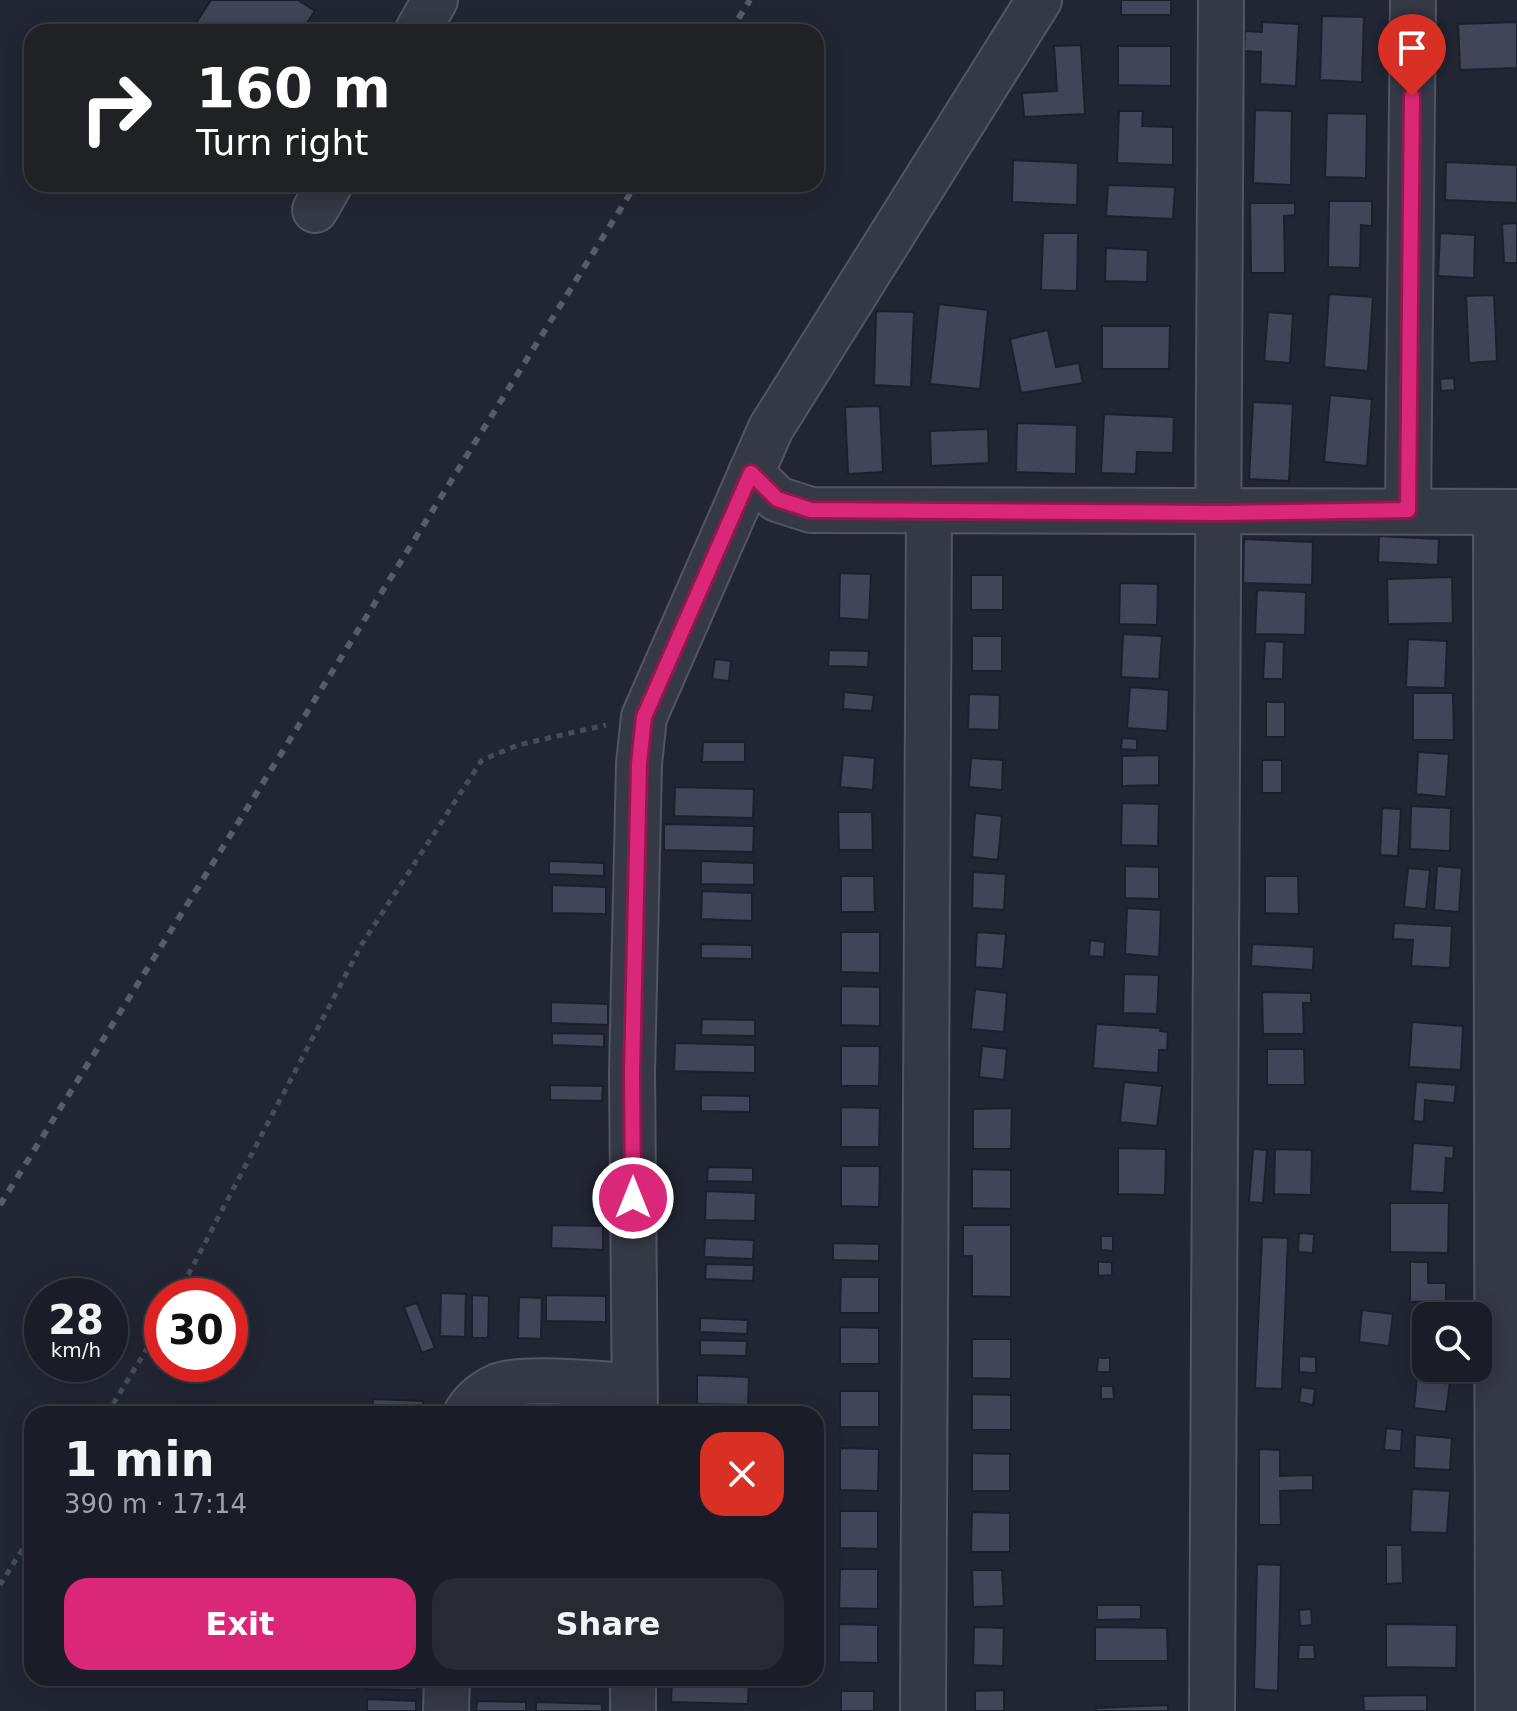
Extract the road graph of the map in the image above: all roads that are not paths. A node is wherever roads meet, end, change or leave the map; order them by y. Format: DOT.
graph roads {
  1 [pos="435,0"];
  2 [pos="1039,0"];
  3 [pos="1221,0"];
  4 [pos="1413,0"];
  5 [pos="422,24"];
  6 [pos="751,473"];
  7 [pos="1408,510"];
  8 [pos="929,512"];
  9 [pos="1507,512"];
  10 [pos="1219,513"];
  11 [pos="634,1400"];
  12 [pos="471,1406"];
  13 [pos="447,1686"];
  14 [pos="633,1686"];
  15 [pos="446,1711"];
  16 [pos="633,1711"];
  17 [pos="923,1711"];
  18 [pos="1212,1711"];
  19 [pos="1498,1711"];
  1 -- 5 [label="street"];
  2 -- 6 [label="street"];
  3 -- 10 [label="street"];
  4 -- 7 [label="street"];
  6 -- 8 [label="street"];
  6 -- 11 [label="street"];
  7 -- 9 [label="street"];
  7 -- 10 [label="street"];
  8 -- 10 [label="street"];
  8 -- 17 [label="street"];
  9 -- 19 [label="street"];
  10 -- 18 [label="street"];
  11 -- 12 [label="street"];
  13 -- 15 [label="street"];
  14 -- 16 [label="street"];
}
